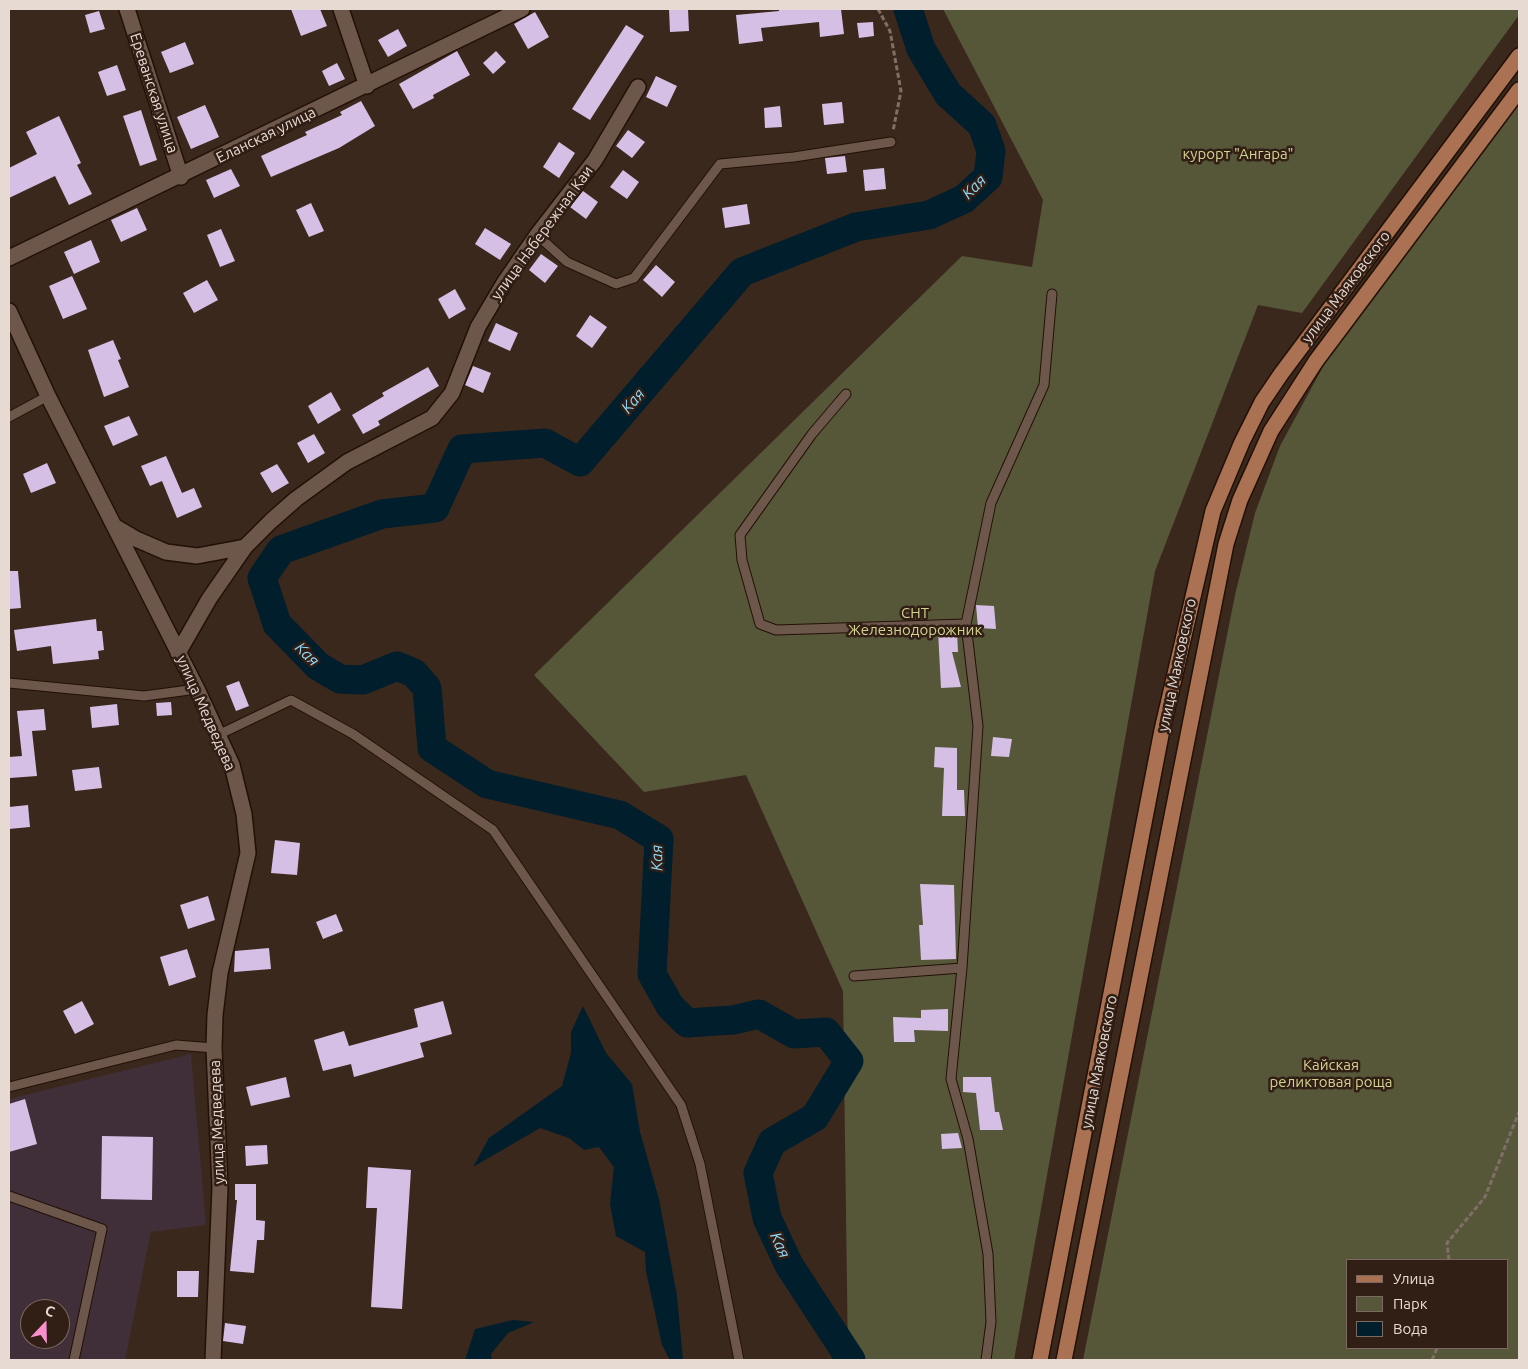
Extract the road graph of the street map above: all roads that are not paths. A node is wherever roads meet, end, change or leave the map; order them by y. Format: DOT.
graph roads {
  1 [pos="127,9"];
  2 [pos="341,9"];
  3 [pos="522,9"];
  4 [pos="1519,56"];
  5 [pos="367,86"];
  6 [pos="638,87"];
  7 [pos="1519,90"];
  8 [pos="891,142"];
  9 [pos="181,177"];
  10 [pos="537,235"];
  11 [pos="9,258"];
  12 [pos="1052,294"];
  13 [pos="9,311"];
  14 [pos="846,394"];
  15 [pos="48,396"];
  16 [pos="9,417"];
  17 [pos="114,526"];
  18 [pos="245,547"];
  19 [pos="966,624"];
  20 [pos="178,653"];
  21 [pos="9,683"];
  22 [pos="197,689"];
  23 [pos="218,735"];
  24 [pos="962,968"];
  25 [pos="854,976"];
  26 [pos="214,1048"];
  27 [pos="9,1086"];
  28 [pos="9,1196"];
  29 [pos="74,1360"];
  30 [pos="213,1360"];
  31 [pos="739,1360"];
  32 [pos="986,1360"];
  33 [pos="1040,1360"];
  34 [pos="1064,1360"];
  1 -- 9 [label="street, Ереванская улица"];
  2 -- 5 [label="street"];
  3 -- 5 [label="street, Еланская улица"];
  4 -- 33 [label="main road, улица Маяковского"];
  5 -- 9 [label="street, Еланская улица"];
  6 -- 10 [label="street, улица Набережная Каи"];
  7 -- 34 [label="main road, улица Маяковского"];
  8 -- 10 [label="lane"];
  9 -- 11 [label="street, Еланская улица"];
  10 -- 18 [label="street, улица Набережная Каи"];
  12 -- 19 [label="lane"];
  13 -- 15 [label="street, улица Медведева"];
  14 -- 19 [label="lane"];
  15 -- 16 [label="lane"];
  15 -- 17 [label="street, улица Медведева"];
  17 -- 18 [label="street"];
  17 -- 20 [label="street, улица Медведева"];
  18 -- 20 [label="street, улица Набережная Каи"];
  19 -- 24 [label="lane"];
  20 -- 22 [label="street, улица Медведева"];
  21 -- 22 [label="lane"];
  22 -- 23 [label="street, улица Медведева"];
  23 -- 26 [label="street, улица Медведева"];
  23 -- 31 [label="lane"];
  24 -- 25 [label="lane"];
  24 -- 32 [label="lane"];
  26 -- 27 [label="lane"];
  26 -- 30 [label="street, улица Медведева"];
  28 -- 29 [label="lane"];
}
